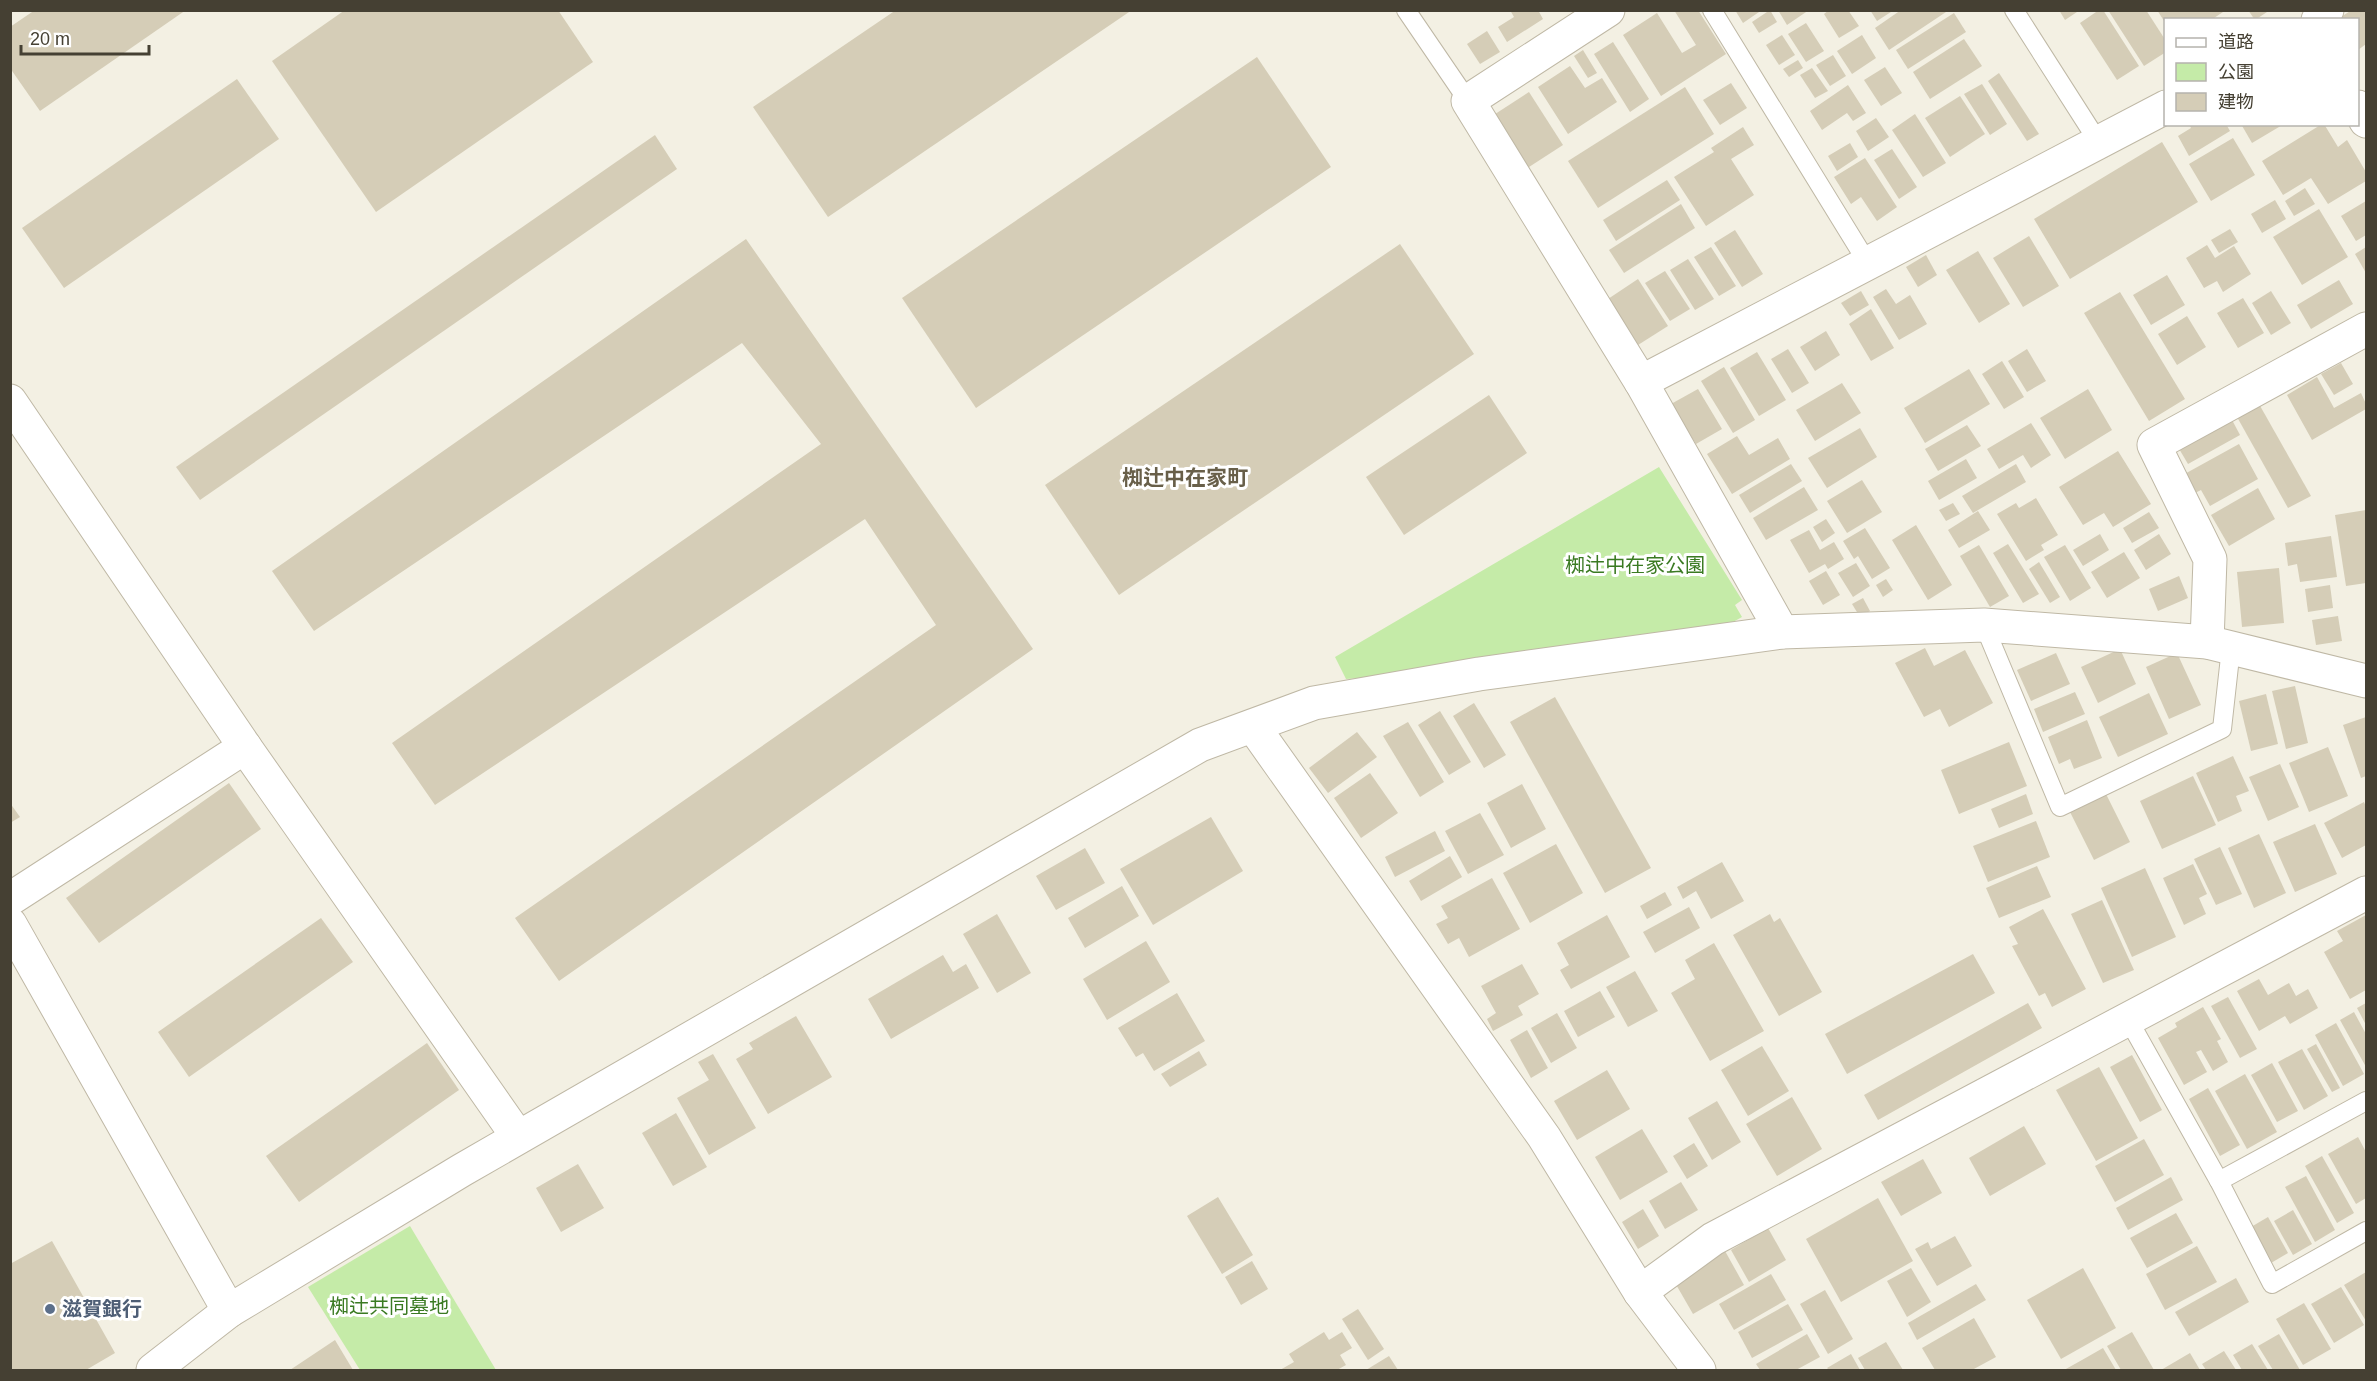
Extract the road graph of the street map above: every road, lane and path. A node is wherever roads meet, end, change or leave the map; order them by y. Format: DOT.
graph roads {
  1 [pos="1406,10"];
  2 [pos="1608,10"];
  3 [pos="1712,10"];
  4 [pos="2014,10"];
  5 [pos="1468,101"];
  6 [pos="2164,108"];
  7 [pos="2099,143"];
  8 [pos="1867,262"];
  9 [pos="2367,329"];
  10 [pos="1641,382"];
  11 [pos="10,401"];
  12 [pos="1984,625"];
  13 [pos="1782,632"];
  14 [pos="2219,645"];
  15 [pos="2367,681"];
  16 [pos="1253,726"];
  17 [pos="245,747"];
  18 [pos="2367,893"];
  19 [pos="10,899"];
  20 [pos="10,924"];
  21 [pos="2128,1019"];
  22 [pos="2367,1101"];
  23 [pos="518,1137"];
  24 [pos="2219,1180"];
  25 [pos="2367,1231"];
  26 [pos="1640,1292"];
  27 [pos="229,1311"];
  28 [pos="153,1371"];
  29 [pos="1699,1371"];
  1 -- 5 [label="lane"];
  2 -- 5 [label="street"];
  3 -- 8 [label="lane"];
  4 -- 7 [label="lane"];
  5 -- 10 [label="street"];
  6 -- 7 [label="street"];
  7 -- 8 [label="street"];
  8 -- 10 [label="street"];
  9 -- 14 [label="street"];
  10 -- 13 [label="street"];
  11 -- 17 [label="street"];
  12 -- 13 [label="street"];
  12 -- 14 [label="street"];
  12 -- 14 [label="lane"];
  13 -- 16 [label="street"];
  14 -- 15 [label="street"];
  16 -- 23 [label="street"];
  16 -- 26 [label="street"];
  17 -- 19 [label="street"];
  17 -- 23 [label="street"];
  18 -- 21 [label="street"];
  20 -- 27 [label="street"];
  21 -- 24 [label="lane"];
  21 -- 26 [label="street"];
  22 -- 24 [label="lane"];
  23 -- 27 [label="street"];
  24 -- 25 [label="lane"];
  26 -- 29 [label="street"];
  27 -- 28 [label="street"];
}
